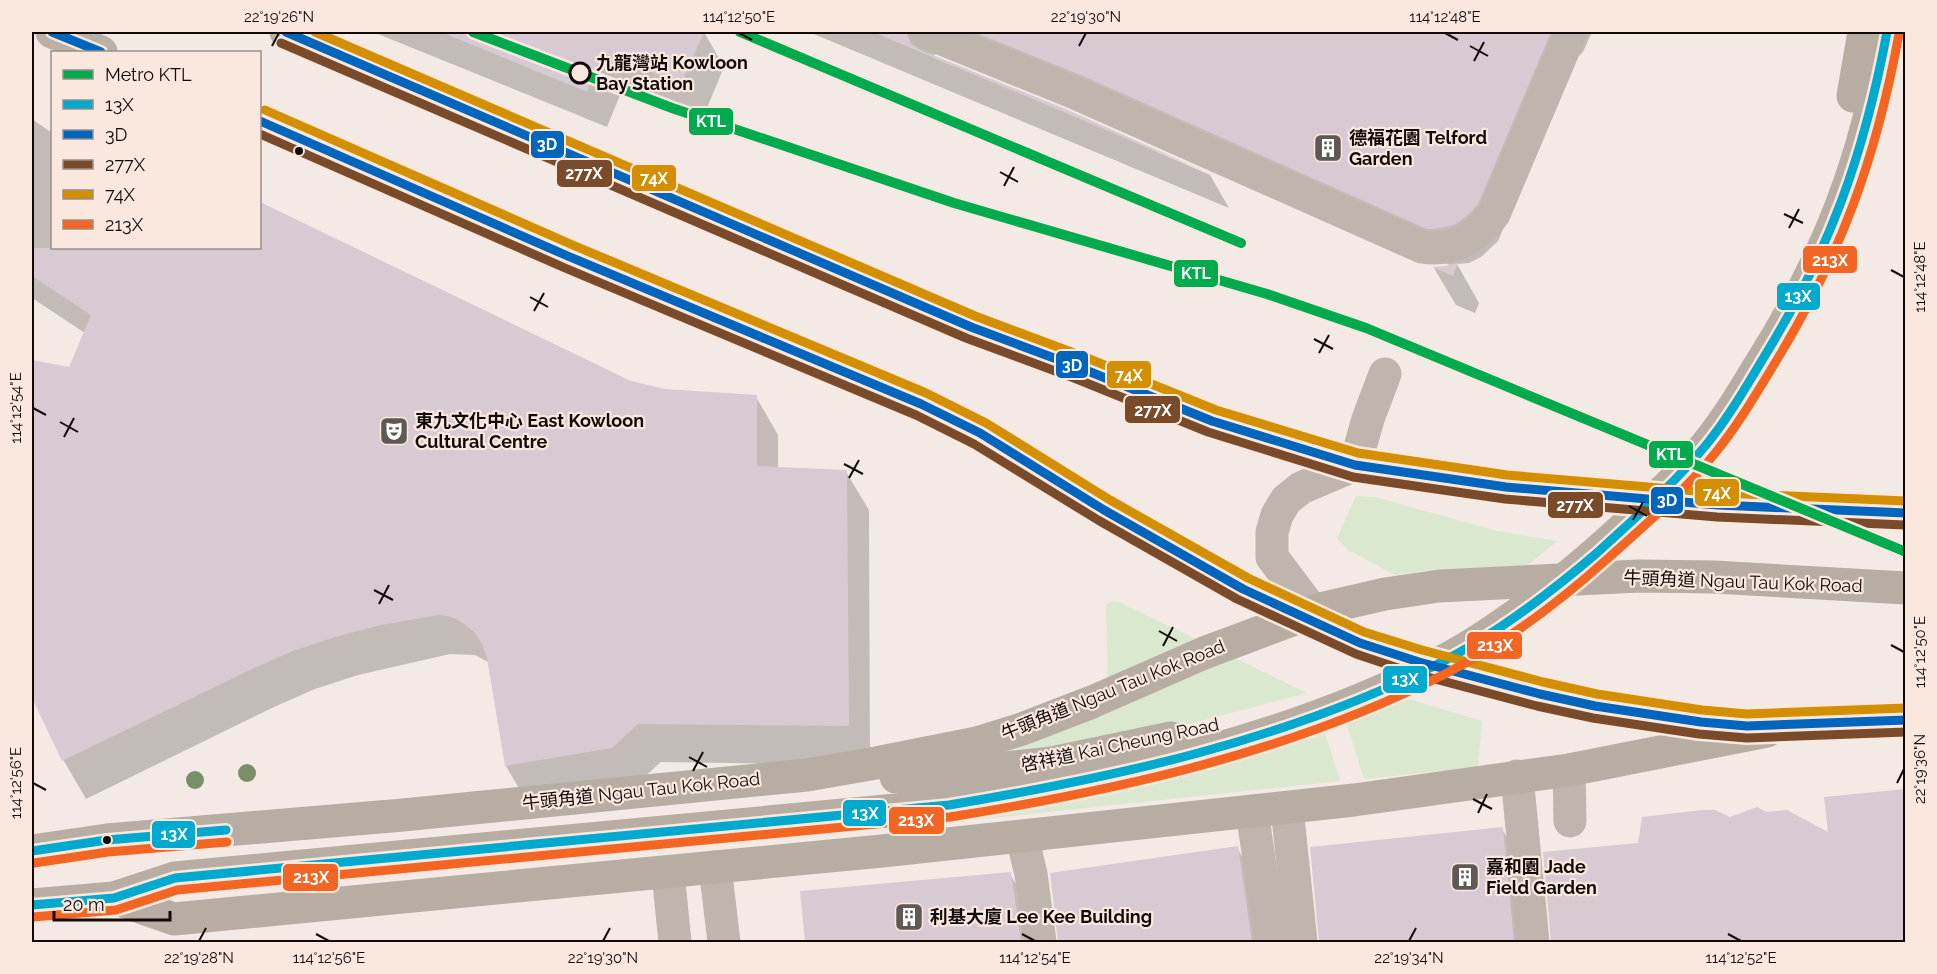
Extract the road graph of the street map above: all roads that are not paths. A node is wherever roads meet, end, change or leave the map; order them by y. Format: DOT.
graph roads {
  1 [pos="52,32"];
  2 [pos="286,32"];
  3 [pos="925,32"];
  4 [pos="1571,32"];
  5 [pos="1863,32"];
  6 [pos="1887,32"];
  7 [pos="99,51"];
  8 [pos="261,121"];
  9 [pos="1385,374"];
  10 [pos="1355,465"];
  11 [pos="1905,513"];
  12 [pos="1905,588"];
  13 [pos="1326,629"];
  14 [pos="1905,720"];
  15 [pos="1798,725"];
  16 [pos="1569,770"];
  17 [pos="807,775"];
  18 [pos="1517,776"];
  19 [pos="1287,808"];
  20 [pos="1252,811"];
  21 [pos="1570,821"];
  22 [pos="1013,838"];
  23 [pos="32,851"];
  24 [pos="716,867"];
  25 [pos="668,873"];
  26 [pos="1013,897"];
  27 [pos="114,898"];
  28 [pos="32,905"];
  29 [pos="675,942"];
  30 [pos="724,942"];
  31 [pos="1040,942"];
  32 [pos="1271,942"];
  33 [pos="1301,942"];
  34 [pos="1533,942"];
  1 -- 7 [label="highway"];
  2 -- 10 [label="highway"];
  3 -- 4 [label="lane"];
  5 -- 17 [label="main road, 啓祥道 Kai Cheung Road"];
  6 -- 27 [label="main road, 啓祥道 Kai Cheung Road"];
  8 -- 13 [label="highway"];
  9 -- 10 [label="lane"];
  10 -- 11 [label="highway"];
  10 -- 13 [label="lane"];
  12 -- 17 [label="main road, 牛頭角道 Ngau Tau Kok Road"];
  13 -- 15 [label="highway"];
  14 -- 15 [label="highway"];
  15 -- 16 [label="main road"];
  16 -- 18 [label="main road"];
  16 -- 21 [label="lane"];
  17 -- 23 [label="main road, 牛頭角道 Ngau Tau Kok Road"];
  18 -- 19 [label="main road"];
  18 -- 34 [label="lane"];
  19 -- 20 [label="main road"];
  19 -- 33 [label="lane"];
  20 -- 22 [label="main road"];
  20 -- 32 [label="lane"];
  22 -- 24 [label="main road"];
  22 -- 26 [label="lane"];
  22 -- 31 [label="lane"];
  24 -- 25 [label="main road"];
  24 -- 30 [label="lane"];
  25 -- 27 [label="main road"];
  25 -- 29 [label="lane"];
  27 -- 28 [label="main road"];
}
